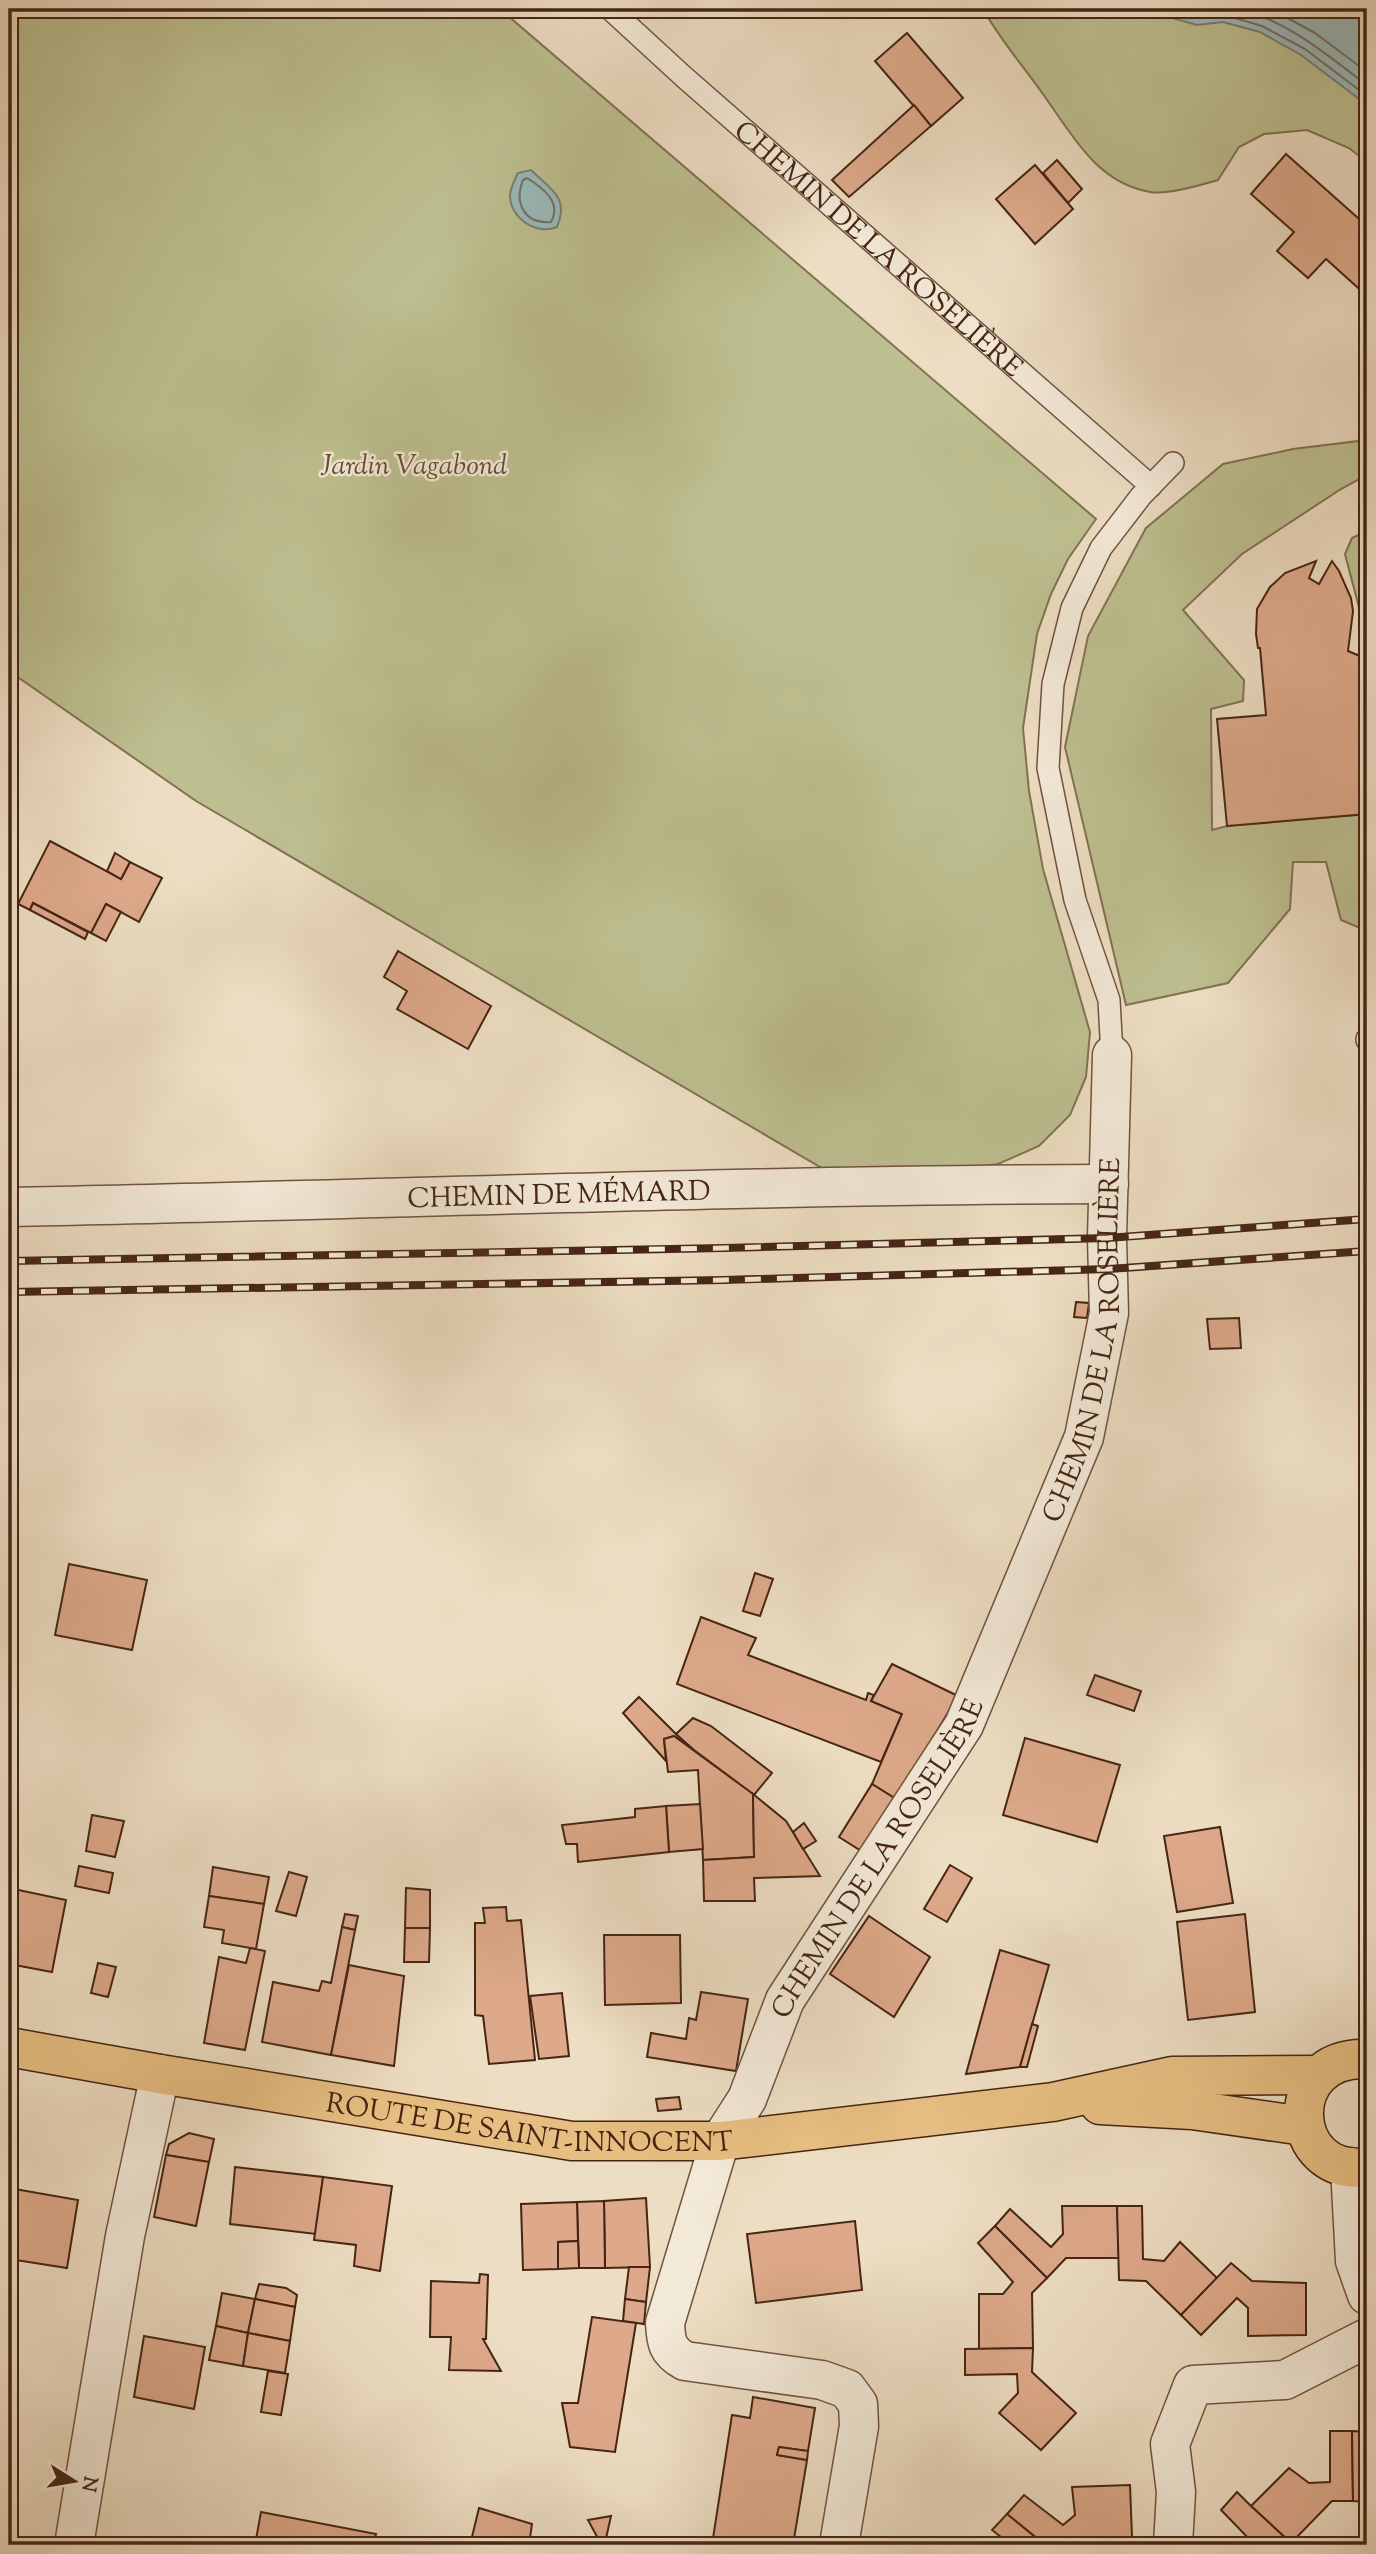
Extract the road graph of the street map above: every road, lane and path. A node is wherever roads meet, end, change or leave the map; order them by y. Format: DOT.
graph roads {
  1 [pos="610,9"];
  2 [pos="1173,463"];
  3 [pos="1151,486"];
  4 [pos="1112,1055"];
  5 [pos="1109,1184"];
  6 [pos="9,1207"];
  7 [pos="9,2047"];
  8 [pos="1367,2059"];
  9 [pos="160,2074"];
  10 [pos="1318,2075"];
  11 [pos="1053,2102"];
  12 [pos="1304,2126"];
  13 [pos="720,2141"];
  14 [pos="1359,2167"];
  15 [pos="1367,2295"];
  16 [pos="1367,2338"];
  17 [pos="74,2545"];
  18 [pos="839,2545"];
  19 [pos="1173,2545"];
  1 -- 3 [label="lane, CHEMIN DE LA ROSELIÈRE"];
  2 -- 3 [label="lane, CHEMIN DE LA ROSELIÈRE"];
  3 -- 4 [label="lane, CHEMIN DE LA ROSELIÈRE"];
  4 -- 5 [label="street, CHEMIN DE LA ROSELIÈRE"];
  5 -- 6 [label="street, CHEMIN DE MÉMARD"];
  5 -- 13 [label="street, CHEMIN DE LA ROSELIÈRE"];
  7 -- 9 [label="main road, ROUTE DE SAINT-INNOCENT"];
  8 -- 10 [label="main road"];
  9 -- 13 [label="main road, ROUTE DE SAINT-INNOCENT"];
  9 -- 17 [label="street"];
  10 -- 11 [label="main road, ROUTE DE SAINT-INNOCENT"];
  10 -- 12 [label="main road"];
  11 -- 12 [label="main road, ROUTE DE SAINT-INNOCENT"];
  11 -- 13 [label="main road, ROUTE DE SAINT-INNOCENT"];
  12 -- 14 [label="main road"];
  13 -- 18 [label="street, CHEMIN DE LA ROSELIÈRE"];
  14 -- 15 [label="street"];
  16 -- 19 [label="street"];
}
